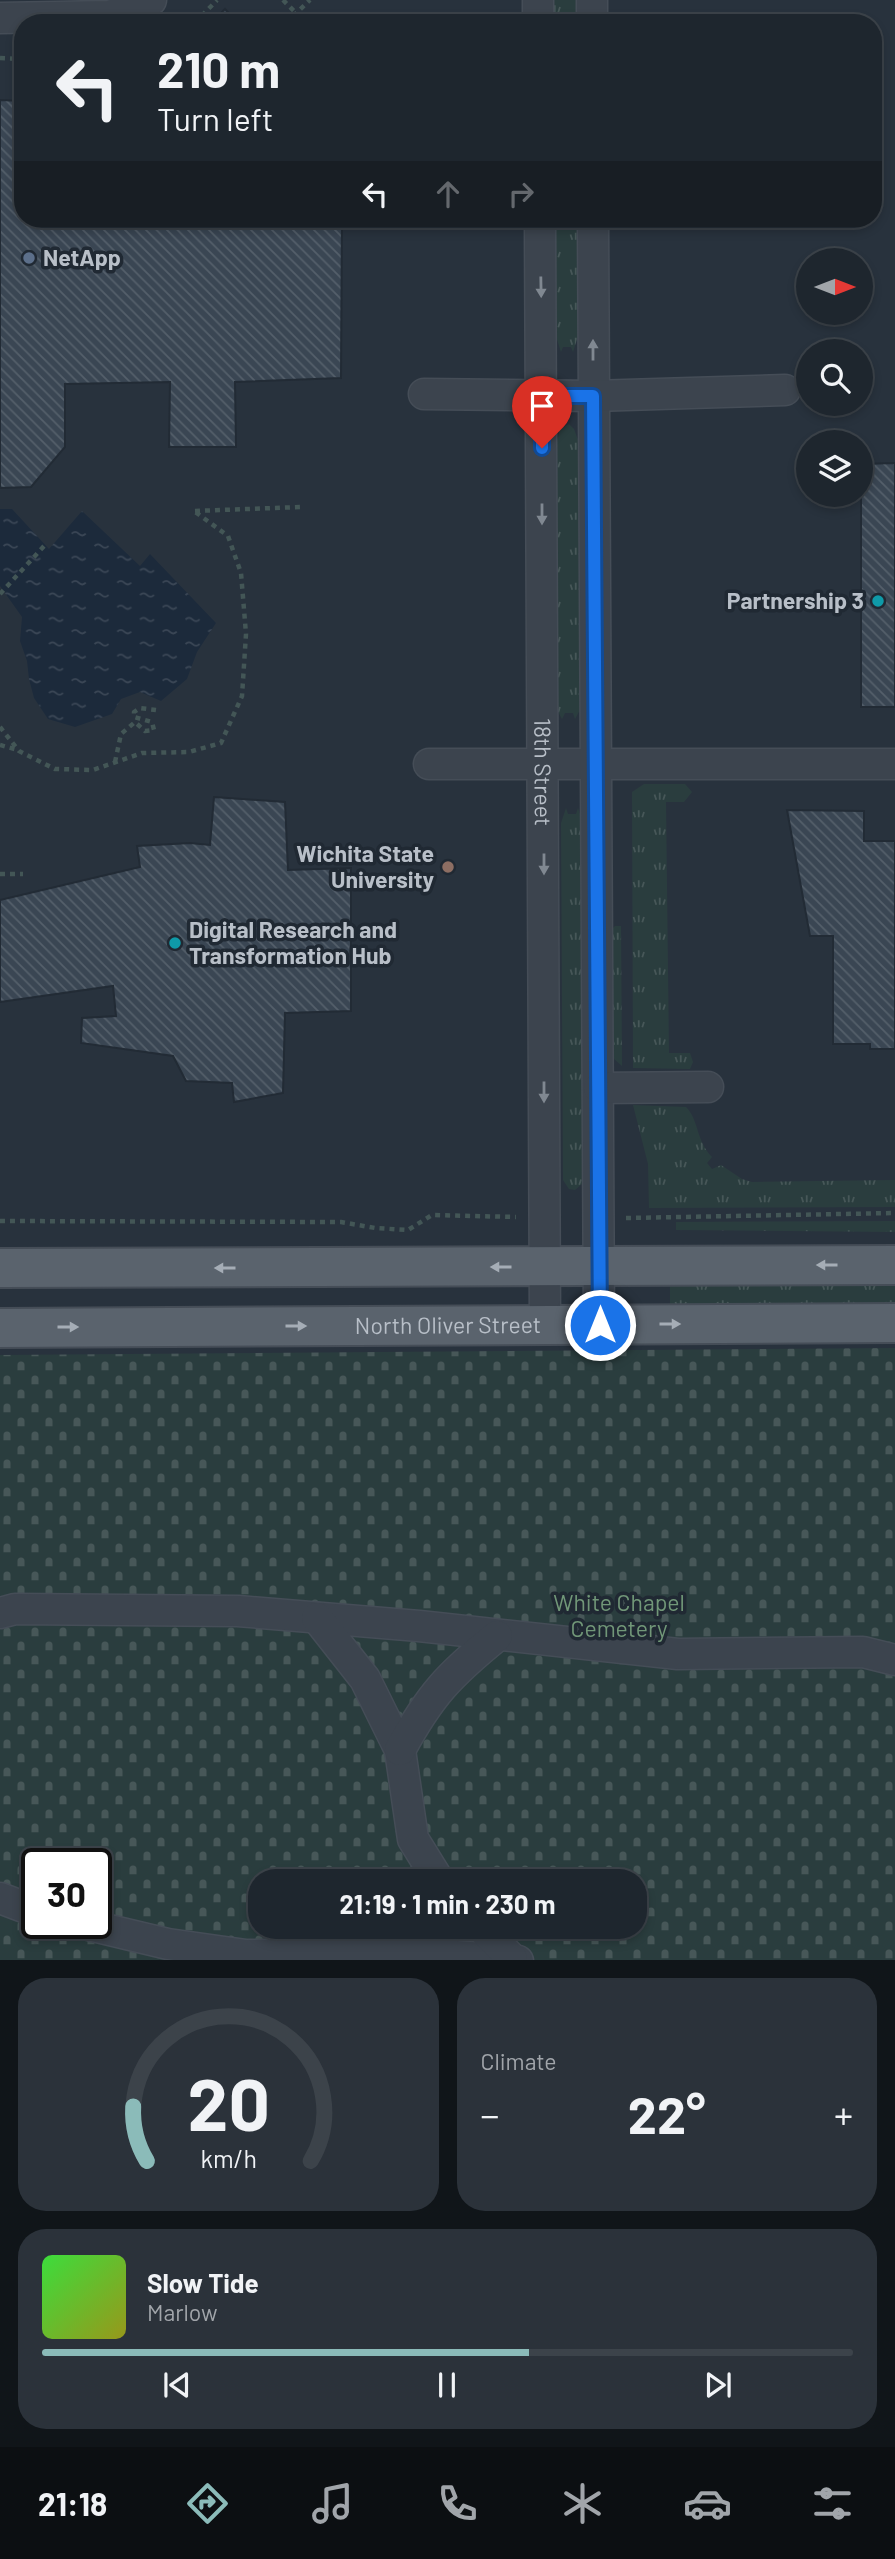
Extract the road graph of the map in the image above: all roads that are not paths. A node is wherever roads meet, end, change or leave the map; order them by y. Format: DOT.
graph roads {
  1 [pos="151,0"];
  2 [pos="115,14"];
  3 [pos="540,228"];
  4 [pos="593,228"];
  5 [pos="785,390"];
  6 [pos="424,394"];
  7 [pos="542,396"];
  8 [pos="593,396"];
  9 [pos="543,763"];
  10 [pos="429,764"];
  11 [pos="895,764"];
  12 [pos="597,765"];
  13 [pos="708,1087"];
  14 [pos="599,1088"];
  15 [pos="895,1265"];
  16 [pos="600,1266"];
  17 [pos="545,1267"];
  18 [pos="0,1268"];
  19 [pos="895,1323"];
  20 [pos="545,1325"];
  21 [pos="600,1325"];
  22 [pos="0,1328"];
  23 [pos="0,1613"];
  24 [pos="317,1618"];
  25 [pos="497,1636"];
  26 [pos="895,1660"];
  27 [pos="400,1750"];
  28 [pos="431,1869"];
  29 [pos="0,1898"];
  30 [pos="21,1906"];
  31 [pos="112,1931"];
  32 [pos="493,1939"];
  33 [pos="350,1957"];
  34 [pos="515,1960"];
  1 -- 2 [label="street"];
  3 -- 7 [label="street, 18th Street, one-way"];
  8 -- 4 [label="street, one-way"];
  5 -- 8 [label="street"];
  6 -- 7 [label="street"];
  7 -- 8 [label="street"];
  7 -- 9 [label="street, 18th Street, one-way"];
  8 -- 12 [label="street"];
  9 -- 10 [label="street"];
  9 -- 12 [label="street"];
  9 -- 17 [label="street, 18th Street, one-way"];
  11 -- 12 [label="street"];
  12 -- 14 [label="street"];
  13 -- 14 [label="street"];
  14 -- 16 [label="street"];
  15 -- 16 [label="main road, one-way"];
  16 -- 17 [label="main road"];
  16 -- 21 [label="street"];
  17 -- 18 [label="main road, one-way"];
  17 -- 20 [label="street, 18th Street"];
  21 -- 19 [label="main road, North Oliver Street, one-way"];
  20 -- 21 [label="main road, North Oliver Street"];
  22 -- 20 [label="main road, North Oliver Street, one-way"];
  23 -- 24 [label="street"];
  24 -- 25 [label="street"];
  24 -- 27 [label="street"];
  25 -- 26 [label="street"];
  25 -- 27 [label="street"];
  27 -- 28 [label="street"];
  29 -- 30 [label="street"];
  31 -- 33 [label="street"];
  32 -- 34 [label="street"];
  33 -- 34 [label="street"];
}
